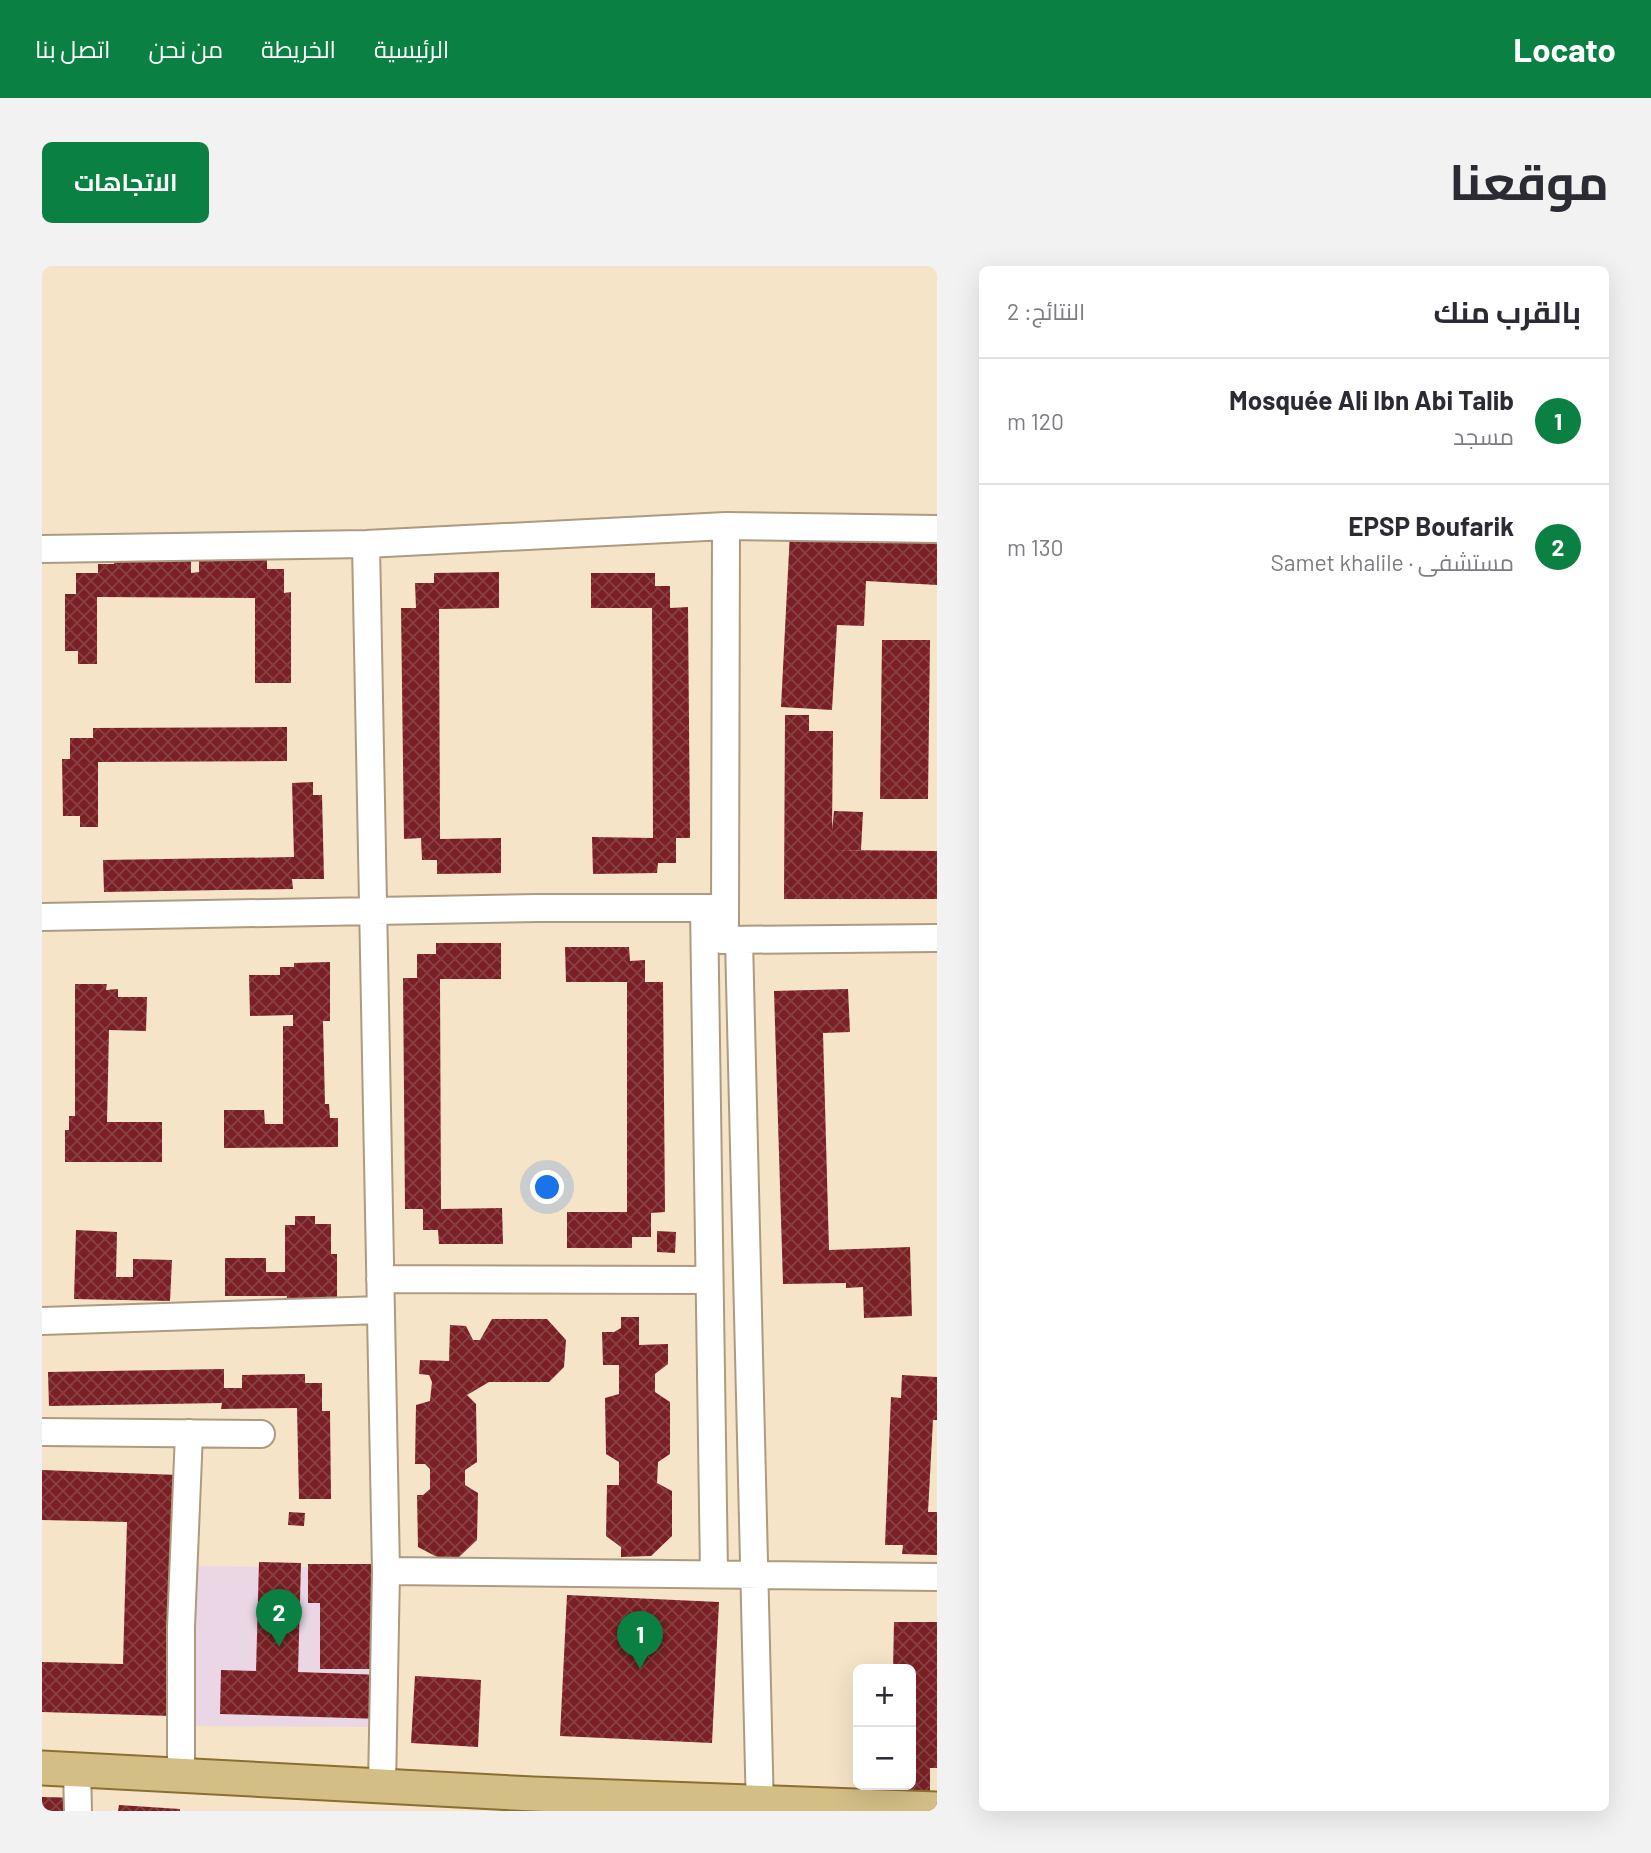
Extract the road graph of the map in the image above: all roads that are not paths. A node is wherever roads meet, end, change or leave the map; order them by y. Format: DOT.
graph roads {
  1 [pos="726,526"];
  2 [pos="937,529"];
  3 [pos="366,544"];
  4 [pos="42,549"];
  5 [pos="715,908"];
  6 [pos="372,912"];
  7 [pos="42,917"];
  8 [pos="937,939"];
  9 [pos="723,941"];
  10 [pos="380,1279"];
  11 [pos="708,1280"];
  12 [pos="380,1310"];
  13 [pos="42,1321"];
  14 [pos="42,1432"];
  15 [pos="190,1433"];
  16 [pos="261,1434"];
  17 [pos="386,1571"];
  18 [pos="714,1573"];
  19 [pos="753,1573"];
  20 [pos="937,1577"];
  21 [pos="42,1768"];
  22 [pos="77,1769"];
  23 [pos="181,1775"];
  24 [pos="382,1786"];
  25 [pos="760,1807"];
  26 [pos="937,1809"];
  27 [pos="78,1811"];
  1 -- 2 [label="street"];
  1 -- 3 [label="street"];
  1 -- 5 [label="street"];
  3 -- 4 [label="street"];
  3 -- 6 [label="street"];
  5 -- 6 [label="street"];
  5 -- 9 [label="street"];
  6 -- 7 [label="street"];
  6 -- 10 [label="street"];
  8 -- 9 [label="street"];
  9 -- 11 [label="street"];
  9 -- 19 [label="street"];
  10 -- 11 [label="street"];
  10 -- 12 [label="street"];
  11 -- 18 [label="street"];
  12 -- 13 [label="street"];
  12 -- 17 [label="street"];
  14 -- 15 [label="street"];
  15 -- 16 [label="street"];
  15 -- 23 [label="street"];
  17 -- 18 [label="street"];
  17 -- 24 [label="street"];
  18 -- 19 [label="street"];
  19 -- 20 [label="street"];
  19 -- 25 [label="street"];
  21 -- 22 [label="main road"];
  22 -- 23 [label="main road"];
  22 -- 27 [label="street"];
  23 -- 24 [label="main road"];
  24 -- 25 [label="main road"];
  25 -- 26 [label="main road"];
}
